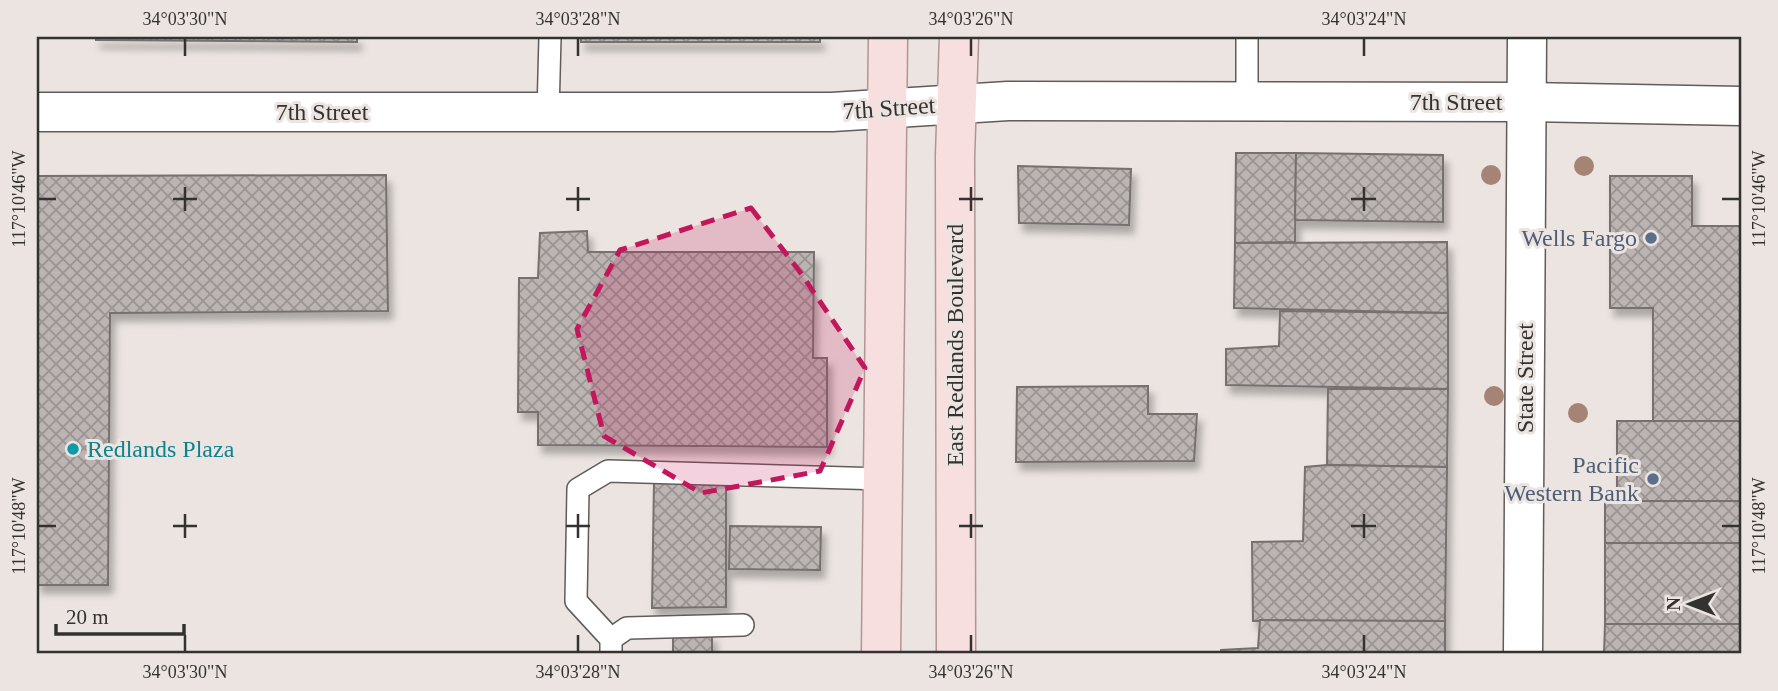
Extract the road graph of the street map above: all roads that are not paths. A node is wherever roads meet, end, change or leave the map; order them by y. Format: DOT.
graph roads {
  1 [pos="550,37"];
  2 [pos="888,37"];
  3 [pos="959,37"];
  4 [pos="1247,37"];
  5 [pos="1527,37"];
  6 [pos="1247,102"];
  7 [pos="1527,102"];
  8 [pos="957,103"];
  9 [pos="1741,106"];
  10 [pos="887,108"];
  11 [pos="37,112"];
  12 [pos="548,113"];
  13 [pos="883,479"];
  14 [pos="743,625"];
  15 [pos="611,647"];
  16 [pos="881,654"];
  17 [pos="956,654"];
  18 [pos="1523,654"];
  1 -- 12 [label="lane"];
  2 -- 10 [label="main road"];
  3 -- 8 [label="main road, East Redlands Boulevard"];
  4 -- 6 [label="lane"];
  5 -- 7 [label="street, State Street"];
  6 -- 7 [label="street, 7th Street"];
  6 -- 8 [label="street, 7th Street"];
  7 -- 9 [label="street, 7th Street"];
  7 -- 18 [label="street, State Street"];
  8 -- 10 [label="street, 7th Street"];
  8 -- 17 [label="main road, East Redlands Boulevard"];
  10 -- 12 [label="street, 7th Street"];
  10 -- 13 [label="main road"];
  11 -- 12 [label="street, 7th Street"];
  13 -- 15 [label="lane"];
  13 -- 16 [label="main road"];
  14 -- 15 [label="lane"];
}
